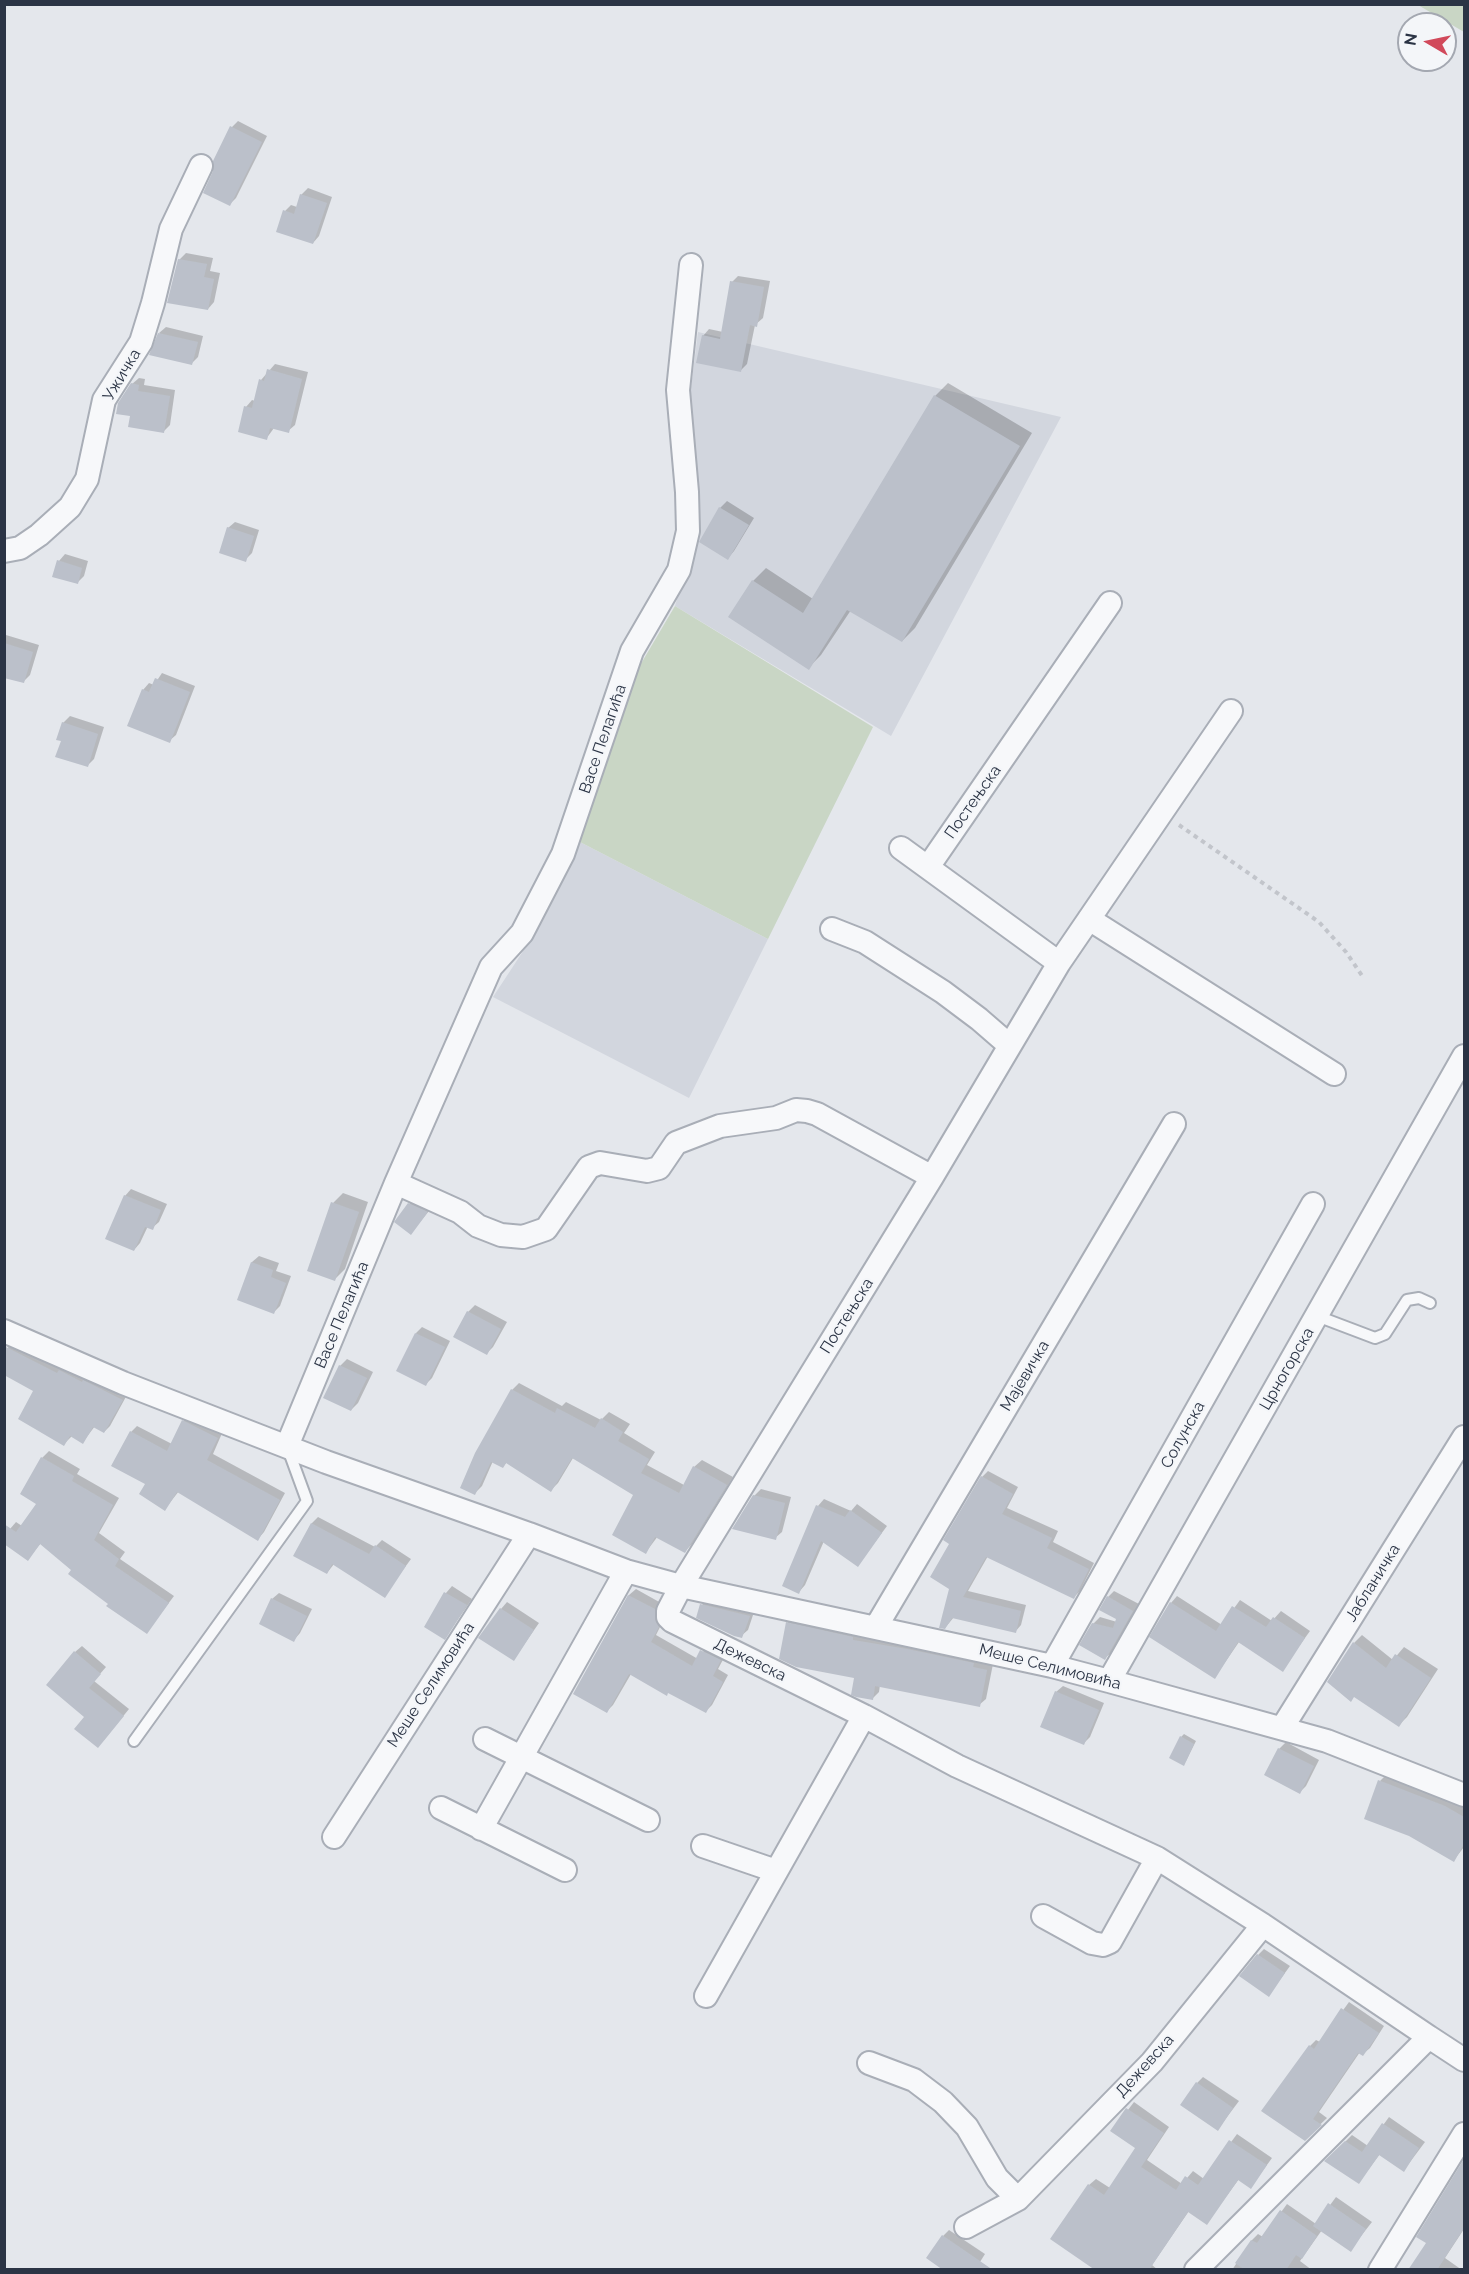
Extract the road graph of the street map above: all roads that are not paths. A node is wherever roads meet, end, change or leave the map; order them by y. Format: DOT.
graph roads {
  1 [pos="201,166"];
  2 [pos="691,265"];
  3 [pos="4,551"];
  4 [pos="1110,603"];
  5 [pos="1231,711"];
  6 [pos="901,848"];
  7 [pos="928,867"];
  8 [pos="1089,919"];
  9 [pos="832,929"];
  10 [pos="1059,963"];
  11 [pos="1009,1045"];
  12 [pos="1464,1056"];
  13 [pos="1334,1074"];
  14 [pos="1174,1124"];
  15 [pos="932,1178"];
  16 [pos="396,1183"];
  17 [pos="1313,1204"];
  18 [pos="1430,1303"];
  19 [pos="1317,1316"];
  20 [pos="4,1331"];
  21 [pos="1464,1437"];
  22 [pos="287,1446"];
  23 [pos="529,1534"];
  24 [pos="626,1570"];
  25 [pos="681,1586"];
  26 [pos="876,1627"];
  27 [pos="1052,1666"];
  28 [pos="1109,1681"];
  29 [pos="864,1716"];
  30 [pos="1282,1728"];
  31 [pos="485,1739"];
  32 [pos="134,1740"];
  33 [pos="521,1758"];
  34 [pos="1464,1795"];
  35 [pos="441,1808"];
  36 [pos="648,1820"];
  37 [pos="481,1828"];
  38 [pos="334,1837"];
  39 [pos="704,1846"];
  40 [pos="1157,1858"];
  41 [pos="565,1870"];
  42 [pos="776,1871"];
  43 [pos="1044,1916"];
  44 [pos="1263,1925"];
  45 [pos="706,1996"];
  46 [pos="1429,2037"];
  47 [pos="1464,2060"];
  48 [pos="868,2063"];
  49 [pos="1464,2134"];
  50 [pos="1018,2199"];
  51 [pos="966,2227"];
  52 [pos="1196,2270"];
  53 [pos="1380,2270"];
  1 -- 3 [label="street, Ужичка"];
  2 -- 16 [label="street, Васе Пелагића"];
  4 -- 7 [label="street, Постењска"];
  5 -- 8 [label="street, Постењска"];
  6 -- 7 [label="street"];
  7 -- 10 [label="street"];
  8 -- 10 [label="street, Постењска"];
  8 -- 13 [label="street"];
  9 -- 11 [label="street"];
  10 -- 11 [label="street, Постењска"];
  11 -- 15 [label="street, Постењска"];
  12 -- 19 [label="street, Црногорска"];
  14 -- 26 [label="street, Мајевичка"];
  15 -- 16 [label="street"];
  15 -- 25 [label="street, Постењска"];
  16 -- 22 [label="street, Васе Пелагића"];
  17 -- 27 [label="street, Солунска"];
  18 -- 19 [label="lane"];
  19 -- 28 [label="street, Црногорска"];
  20 -- 22 [label="street, Меше Селимовића"];
  21 -- 30 [label="street, Јабланичка"];
  22 -- 23 [label="street, Меше Селимовића"];
  22 -- 32 [label="lane"];
  23 -- 24 [label="street, Меше Селимовића"];
  23 -- 38 [label="street, Меше Селимовића"];
  24 -- 25 [label="street, Меше Селимовића"];
  24 -- 33 [label="street"];
  25 -- 26 [label="street, Меше Селимовића"];
  25 -- 29 [label="street, Дежевска"];
  26 -- 27 [label="street, Меше Селимовића"];
  27 -- 28 [label="street, Меше Селимовића"];
  28 -- 30 [label="street, Меше Селимовића"];
  29 -- 40 [label="street, Дежевска"];
  29 -- 42 [label="street"];
  30 -- 34 [label="street, Меше Селимовића"];
  31 -- 33 [label="street"];
  33 -- 36 [label="street"];
  33 -- 37 [label="street"];
  35 -- 37 [label="street"];
  37 -- 41 [label="street"];
  39 -- 42 [label="street"];
  40 -- 43 [label="street"];
  40 -- 44 [label="street, Дежевска"];
  42 -- 45 [label="street"];
  44 -- 46 [label="street, Дежевска"];
  44 -- 50 [label="street, Дежевска"];
  46 -- 47 [label="street, Дежевска"];
  46 -- 52 [label="street"];
  48 -- 50 [label="street"];
  49 -- 53 [label="street"];
  50 -- 51 [label="street, Дежевска"];
}
